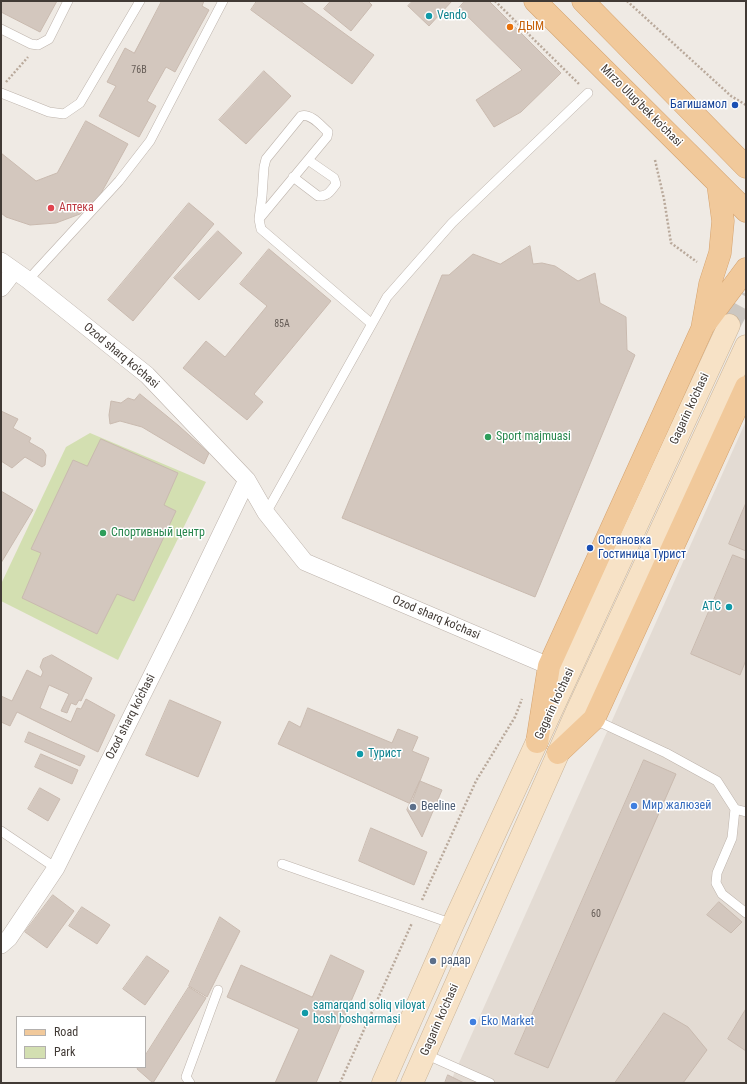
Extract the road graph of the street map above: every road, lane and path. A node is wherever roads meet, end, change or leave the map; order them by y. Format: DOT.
graph roads {
  1 [pos="68,1"];
  2 [pos="140,1"];
  3 [pos="223,1"];
  4 [pos="495,1"];
  5 [pos="535,1"];
  6 [pos="583,1"];
  7 [pos="627,1"];
  8 [pos="1,29"];
  9 [pos="38,45"];
  10 [pos="6,82"];
  11 [pos="1,93"];
  12 [pos="588,93"];
  13 [pos="746,105"];
  14 [pos="742,159"];
  15 [pos="308,160"];
  16 [pos="655,160"];
  17 [pos="293,177"];
  18 [pos="718,184"];
  19 [pos="746,211"];
  20 [pos="259,219"];
  21 [pos="698,263"];
  22 [pos="7,266"];
  23 [pos="746,269"];
  24 [pos="28,280"];
  25 [pos="1,288"];
  26 [pos="746,297"];
  27 [pos="372,324"];
  28 [pos="729,325"];
  29 [pos="702,329"];
  30 [pos="746,346"];
  31 [pos="746,387"];
  32 [pos="248,480"];
  33 [pos="266,513"];
  34 [pos="549,666"];
  35 [pos="524,696"];
  36 [pos="585,715"];
  37 [pos="537,742"];
  38 [pos="736,809"];
  39 [pos="746,812"];
  40 [pos="1,831"];
  41 [pos="282,864"];
  42 [pos="56,868"];
  43 [pos="417,911"];
  44 [pos="746,914"];
  45 [pos="453,924"];
  46 [pos="1,945"];
  47 [pos="218,990"];
  48 [pos="425,1054"];
  49 [pos="190,1083"];
  50 [pos="340,1083"];
  51 [pos="383,1083"];
  52 [pos="412,1083"];
  53 [pos="490,1083"];
  1 -- 9 [label="lane"];
  2 -- 11 [label="lane"];
  3 -- 24 [label="lane"];
  4 -- 12 [label="path"];
  5 -- 18 [label="main road, Mirzo Ulug'bek ko'chasi"];
  6 -- 14 [label="main road"];
  7 -- 13 [label="path"];
  8 -- 9 [label="lane"];
  9 -- 10 [label="path"];
  12 -- 27 [label="lane"];
  15 -- 17 [label="lane"];
  15 -- 17 [label="lane"];
  15 -- 20 [label="lane"];
  16 -- 21 [label="path"];
  17 -- 20 [label="lane"];
  18 -- 19 [label="main road, Mirzo Ulug'bek ko'chasi"];
  18 -- 29 [label="main road"];
  20 -- 27 [label="lane"];
  22 -- 24 [label="street, Ozod sharq ko'chasi"];
  22 -- 25 [label="street"];
  23 -- 29 [label="main road"];
  24 -- 32 [label="street, Ozod sharq ko'chasi"];
  26 -- 29 [label="main road"];
  27 -- 33 [label="lane"];
  28 -- 37 [label="main road, Gagarin ko'chasi"];
  29 -- 34 [label="main road"];
  30 -- 36 [label="main road, Gagarin ko'chasi"];
  31 -- 36 [label="main road"];
  32 -- 33 [label="street, Ozod sharq ko'chasi"];
  32 -- 42 [label="street, Ozod sharq ko'chasi"];
  33 -- 34 [label="street, Ozod sharq ko'chasi"];
  34 -- 37 [label="main road"];
  35 -- 43 [label="path"];
  36 -- 38 [label="lane"];
  36 -- 48 [label="main road, Gagarin ko'chasi"];
  37 -- 45 [label="main road, Gagarin ko'chasi"];
  38 -- 39 [label="lane"];
  38 -- 44 [label="lane"];
  40 -- 42 [label="lane"];
  41 -- 43 [label="lane"];
  42 -- 46 [label="street, Ozod sharq ko'chasi"];
  43 -- 45 [label="lane"];
  43 -- 50 [label="path"];
  45 -- 51 [label="main road, Gagarin ko'chasi"];
  47 -- 49 [label="lane"];
  48 -- 52 [label="main road, Gagarin ko'chasi"];
  48 -- 53 [label="lane"];
}
